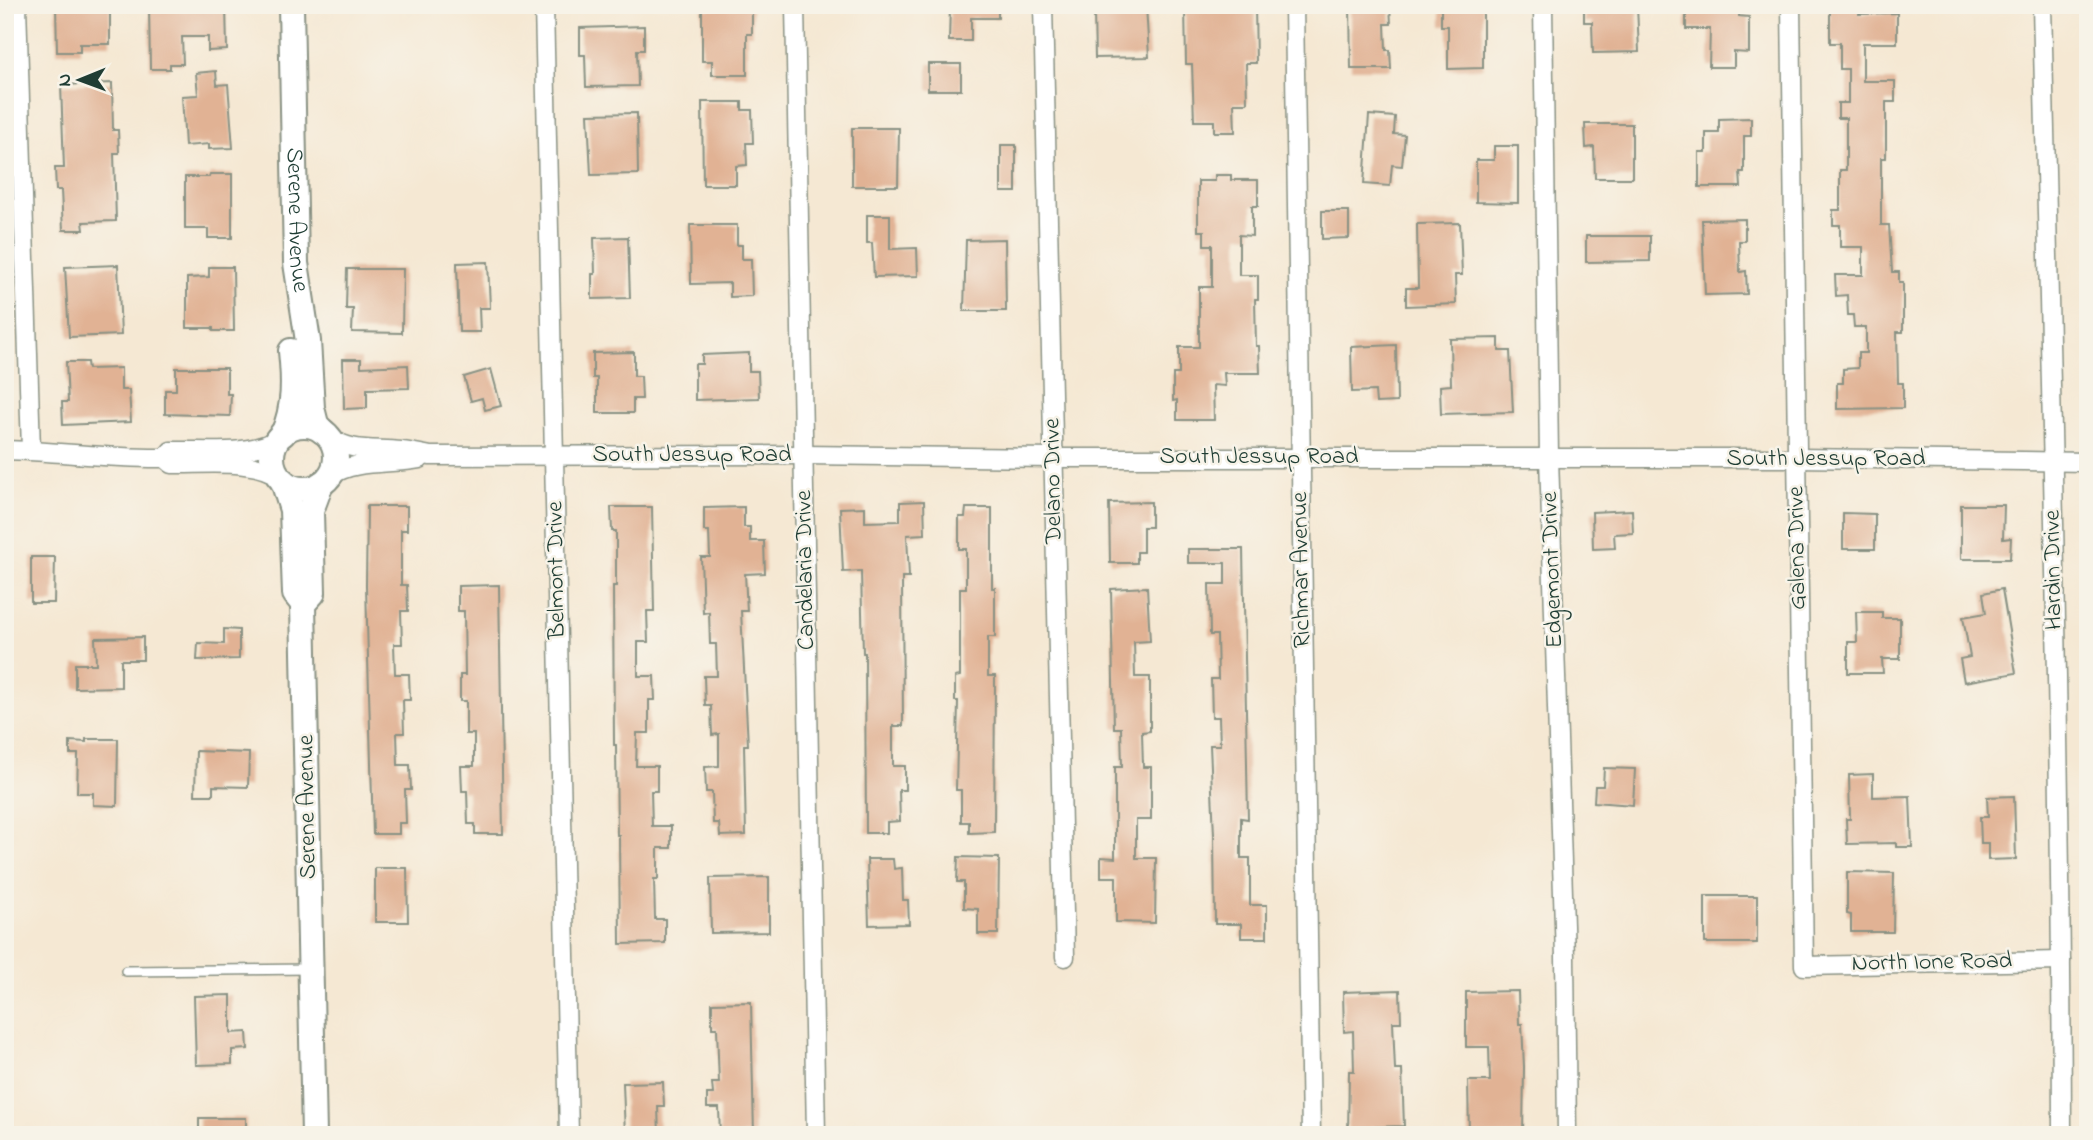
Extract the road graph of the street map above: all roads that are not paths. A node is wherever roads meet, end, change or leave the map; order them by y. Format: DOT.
graph roads {
  1 [pos="17,5"];
  2 [pos="291,5"];
  3 [pos="544,5"];
  4 [pos="795,5"];
  5 [pos="1044,5"];
  6 [pos="1294,5"];
  7 [pos="1543,5"];
  8 [pos="1791,5"];
  9 [pos="2042,5"];
  10 [pos="296,263"];
  11 [pos="325,434"];
  12 [pos="281,437"];
  13 [pos="5,450"];
  14 [pos="31,450"];
  15 [pos="554,455"];
  16 [pos="803,455"];
  17 [pos="430,456"];
  18 [pos="1301,457"];
  19 [pos="1549,457"];
  20 [pos="164,458"];
  21 [pos="1054,458"];
  22 [pos="1797,458"];
  23 [pos="2053,461"];
  24 [pos="2088,462"];
  25 [pos="281,479"];
  26 [pos="325,480"];
  27 [pos="303,604"];
  28 [pos="1065,957"];
  29 [pos="2061,961"];
  30 [pos="1804,966"];
  31 [pos="311,969"];
  32 [pos="125,971"];
  33 [pos="314,1135"];
  34 [pos="569,1135"];
  35 [pos="816,1135"];
  36 [pos="1311,1135"];
  37 [pos="1567,1135"];
  38 [pos="2062,1135"];
  1 -- 14 [label="street"];
  2 -- 10 [label="street, Serene Avenue"];
  3 -- 15 [label="street, Belmont Drive"];
  4 -- 16 [label="street, Candelaria Drive"];
  5 -- 21 [label="street, Delano Drive"];
  6 -- 18 [label="street, Richmar Avenue"];
  7 -- 19 [label="street, Edgemont Drive"];
  8 -- 22 [label="street, Galena Drive"];
  9 -- 23 [label="street, Hardin Drive"];
  10 -- 11 [label="street, Serene Avenue"];
  10 -- 12 [label="street"];
  11 -- 12 [label="street"];
  11 -- 17 [label="street, South Jessup Road"];
  11 -- 26 [label="street"];
  12 -- 20 [label="street"];
  12 -- 25 [label="street"];
  13 -- 14 [label="street"];
  14 -- 20 [label="street"];
  15 -- 16 [label="street, South Jessup Road"];
  15 -- 17 [label="street, South Jessup Road"];
  15 -- 34 [label="street, Belmont Drive"];
  16 -- 21 [label="street, South Jessup Road"];
  16 -- 35 [label="street, Candelaria Drive"];
  17 -- 26 [label="street, South Jessup Road"];
  18 -- 19 [label="street, South Jessup Road"];
  18 -- 21 [label="street, South Jessup Road"];
  18 -- 36 [label="street, Richmar Avenue"];
  19 -- 22 [label="street, South Jessup Road"];
  19 -- 37 [label="street, Edgemont Drive"];
  20 -- 25 [label="street"];
  21 -- 28 [label="street, Delano Drive"];
  22 -- 23 [label="street, South Jessup Road"];
  22 -- 30 [label="street, Galena Drive"];
  23 -- 24 [label="street, South Jessup Road"];
  23 -- 29 [label="street, Hardin Drive"];
  25 -- 26 [label="street"];
  25 -- 27 [label="street"];
  26 -- 27 [label="street, Serene Avenue"];
  27 -- 31 [label="street, Serene Avenue"];
  29 -- 30 [label="street, North Ione Road"];
  29 -- 38 [label="street, Hardin Drive"];
  31 -- 32 [label="lane"];
  31 -- 33 [label="street, Serene Avenue"];
}
